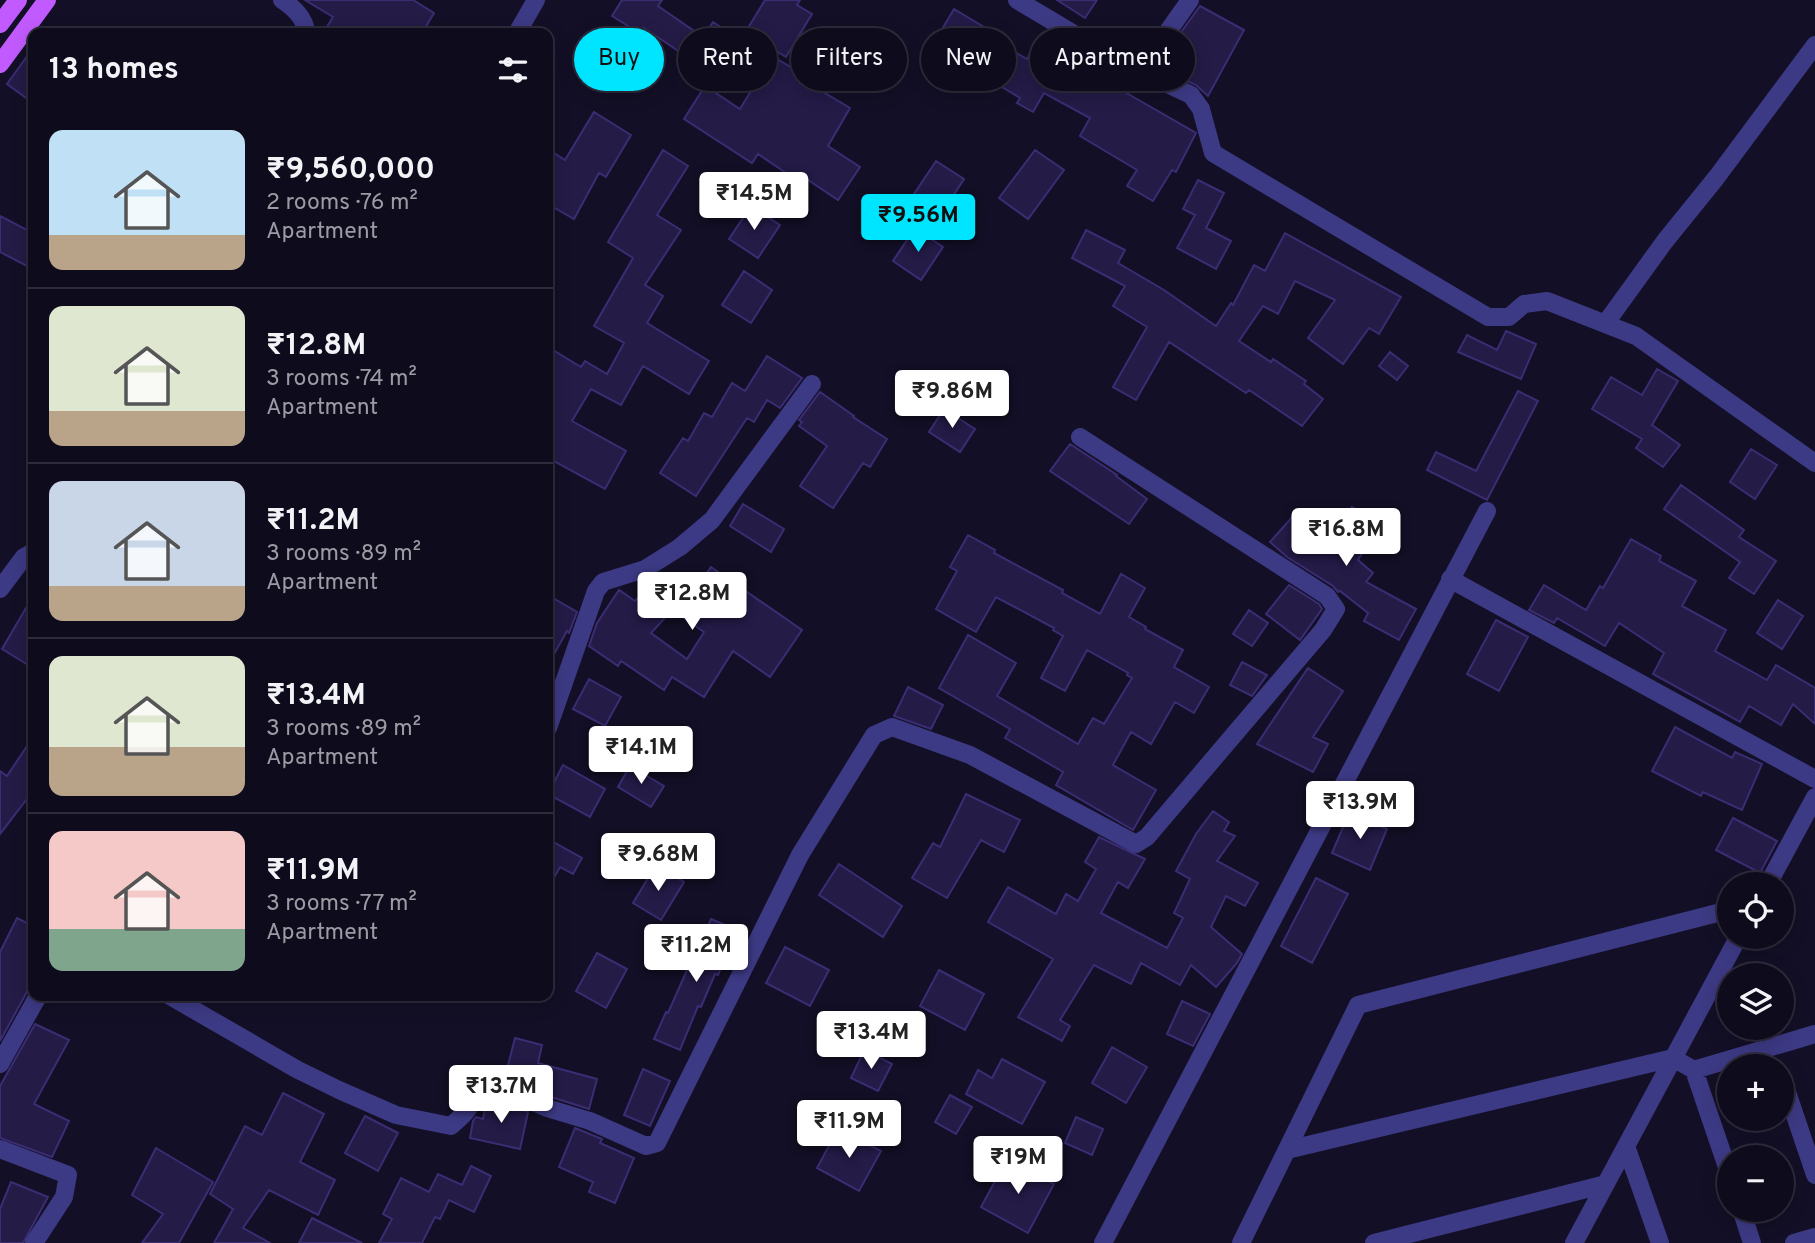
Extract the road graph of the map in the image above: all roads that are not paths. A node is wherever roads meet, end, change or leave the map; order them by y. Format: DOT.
graph roads {
  1 [pos="18,0"];
  2 [pos="47,0"];
  3 [pos="282,0"];
  4 [pos="536,0"];
  5 [pos="1017,0"];
  6 [pos="1191,0"];
  7 [pos="0,24"];
  8 [pos="306,28"];
  9 [pos="520,28"];
  10 [pos="1064,28"];
  11 [pos="1171,28"];
  12 [pos="1815,45"];
  13 [pos="0,64"];
  14 [pos="1182,91"];
  15 [pos="1605,324"];
  16 [pos="813,384"];
  17 [pos="1080,438"];
  18 [pos="1815,463"];
  19 [pos="1487,511"];
  20 [pos="28,554"];
  21 [pos="1450,579"];
  22 [pos="0,589"];
  23 [pos="553,715"];
  24 [pos="1815,779"];
  25 [pos="1815,797"];
  26 [pos="1774,872"];
  27 [pos="1717,913"];
  28 [pos="1732,949"];
  29 [pos="35,1001"];
  30 [pos="179,1001"];
  31 [pos="1815,1034"];
  32 [pos="1771,1047"];
  33 [pos="1774,1054"];
  34 [pos="1673,1058"];
  35 [pos="0,1064"];
  36 [pos="1694,1070"];
  37 [pos="1794,1113"];
  38 [pos="1719,1145"];
  39 [pos="1626,1146"];
  40 [pos="0,1149"];
  41 [pos="1287,1150"];
  42 [pos="1815,1175"];
  43 [pos="1606,1184"];
  44 [pos="1745,1222"];
  45 [pos="1815,1237"];
  46 [pos="34,1243"];
  47 [pos="1103,1243"];
  48 [pos="1241,1243"];
  49 [pos="1374,1243"];
  50 [pos="1574,1243"];
  51 [pos="1660,1243"];
  52 [pos="1752,1243"];
  53 [pos="1794,1243"];
  1 -- 7 [label="main road"];
  2 -- 13 [label="main road"];
  3 -- 8 [label="street"];
  4 -- 9 [label="street"];
  5 -- 10 [label="street"];
  6 -- 11 [label="street"];
  12 -- 15 [label="street"];
  14 -- 15 [label="street"];
  15 -- 18 [label="street"];
  16 -- 23 [label="street"];
  17 -- 30 [label="street"];
  19 -- 21 [label="street"];
  20 -- 22 [label="street"];
  21 -- 24 [label="street"];
  21 -- 47 [label="street"];
  25 -- 26 [label="street"];
  27 -- 41 [label="street"];
  28 -- 34 [label="street"];
  29 -- 35 [label="street"];
  31 -- 32 [label="street"];
  32 -- 33 [label="street"];
  32 -- 36 [label="street"];
  34 -- 36 [label="street"];
  34 -- 39 [label="street"];
  34 -- 41 [label="street"];
  36 -- 38 [label="street"];
  37 -- 42 [label="street"];
  39 -- 43 [label="street"];
  39 -- 51 [label="street"];
  40 -- 46 [label="street"];
  41 -- 48 [label="street"];
  43 -- 49 [label="street"];
  43 -- 50 [label="street"];
  44 -- 52 [label="street"];
  45 -- 53 [label="street"];
}
